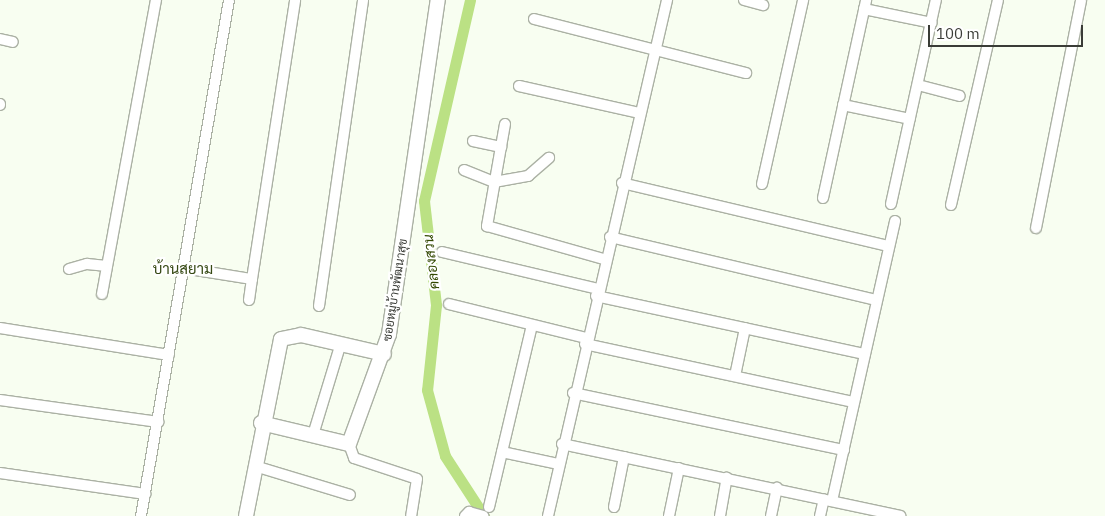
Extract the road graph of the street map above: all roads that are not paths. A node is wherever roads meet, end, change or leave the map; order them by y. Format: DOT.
graph roads {
  1 [pos="156,0"];
  2 [pos="229,0"];
  3 [pos="294,0"];
  4 [pos="363,0"];
  5 [pos="438,0"];
  6 [pos="667,0"];
  7 [pos="744,0"];
  8 [pos="804,0"];
  9 [pos="936,0"];
  10 [pos="998,0"];
  11 [pos="1081,0"];
  12 [pos="865,4"];
  13 [pos="763,6"];
  14 [pos="534,19"];
  15 [pos="932,23"];
  16 [pos="0,39"];
  17 [pos="13,42"];
  18 [pos="656,48"];
  19 [pos="746,73"];
  20 [pos="918,85"];
  21 [pos="518,86"];
  22 [pos="960,96"];
  23 [pos="843,105"];
  24 [pos="640,113"];
  25 [pos="910,119"];
  26 [pos="505,124"];
  27 [pos="473,141"];
  28 [pos="501,147"];
  29 [pos="549,158"];
  30 [pos="464,170"];
  31 [pos="494,182"];
  32 [pos="622,183"];
  33 [pos="762,184"];
  34 [pos="822,198"];
  35 [pos="892,204"];
  36 [pos="951,205"];
  37 [pos="895,221"];
  38 [pos="1036,228"];
  39 [pos="610,237"];
  40 [pos="889,246"];
  41 [pos="442,252"];
  42 [pos="604,259"];
  43 [pos="107,266"];
  44 [pos="183,268"];
  45 [pos="69,269"];
  46 [pos="252,279"];
  47 [pos="597,292"];
  48 [pos="102,294"];
  49 [pos="249,300"];
  50 [pos="877,300"];
  51 [pos="449,304"];
  52 [pos="319,306"];
  53 [pos="532,325"];
  54 [pos="0,328"];
  55 [pos="745,328"];
  56 [pos="586,341"];
  57 [pos="341,343"];
  58 [pos="384,354"];
  59 [pos="865,354"];
  60 [pos="168,355"];
  61 [pos="735,376"];
  62 [pos="573,393"];
  63 [pos="0,400"];
  64 [pos="854,402"];
  65 [pos="158,422"];
  66 [pos="261,423"];
  67 [pos="313,435"];
  68 [pos="349,444"];
  69 [pos="562,444"];
  70 [pos="844,450"];
  71 [pos="502,452"];
  72 [pos="624,457"];
  73 [pos="558,464"];
  74 [pos="258,467"];
  75 [pos="679,468"];
  76 [pos="0,473"];
  77 [pos="728,478"];
  78 [pos="777,488"];
  79 [pos="145,494"];
  80 [pos="350,495"];
  81 [pos="828,500"];
  82 [pos="614,507"];
  83 [pos="486,512"];
  84 [pos="872,513"];
  85 [pos="467,514"];
  86 [pos="141,516"];
  87 [pos="246,516"];
  88 [pos="411,516"];
  89 [pos="548,516"];
  90 [pos="669,516"];
  91 [pos="720,516"];
  92 [pos="770,516"];
  93 [pos="820,516"];
  94 [pos="900,516"];
  1 -- 43 [label="street"];
  2 -- 44 [label="street"];
  3 -- 46 [label="street"];
  4 -- 52 [label="street"];
  5 -- 58 [label="street, ซอยหมู่บ้านพัฒนาสุข"];
  6 -- 18 [label="street"];
  7 -- 13 [label="street"];
  8 -- 33 [label="street"];
  9 -- 15 [label="street"];
  10 -- 36 [label="street"];
  11 -- 38 [label="street"];
  12 -- 15 [label="street"];
  12 -- 23 [label="street"];
  14 -- 18 [label="street"];
  15 -- 20 [label="street"];
  16 -- 17 [label="street"];
  18 -- 19 [label="street"];
  18 -- 24 [label="street"];
  20 -- 22 [label="street"];
  20 -- 25 [label="street"];
  21 -- 24 [label="street"];
  23 -- 25 [label="street"];
  23 -- 34 [label="street"];
  24 -- 32 [label="street"];
  25 -- 35 [label="street"];
  26 -- 28 [label="street"];
  27 -- 28 [label="street"];
  28 -- 31 [label="street"];
  29 -- 31 [label="street"];
  30 -- 31 [label="street"];
  31 -- 42 [label="street"];
  32 -- 39 [label="street"];
  32 -- 40 [label="street"];
  37 -- 40 [label="street"];
  39 -- 42 [label="street"];
  39 -- 50 [label="street"];
  40 -- 50 [label="street"];
  41 -- 47 [label="street"];
  42 -- 47 [label="street"];
  43 -- 45 [label="street"];
  43 -- 48 [label="street"];
  44 -- 46 [label="street"];
  44 -- 60 [label="street"];
  46 -- 49 [label="street"];
  47 -- 55 [label="street"];
  47 -- 56 [label="street"];
  50 -- 59 [label="street"];
  51 -- 53 [label="street"];
  53 -- 56 [label="street"];
  53 -- 71 [label="street"];
  54 -- 60 [label="street"];
  55 -- 59 [label="street"];
  55 -- 61 [label="street"];
  56 -- 61 [label="street"];
  56 -- 62 [label="street"];
  57 -- 58 [label="street, ซอยหมู่บ้านพัฒนาสุข"];
  57 -- 66 [label="street, ซอยหมู่บ้านพัฒนาสุข"];
  57 -- 67 [label="street"];
  58 -- 68 [label="street"];
  59 -- 64 [label="street"];
  60 -- 65 [label="street"];
  61 -- 64 [label="street"];
  62 -- 69 [label="street"];
  62 -- 70 [label="street"];
  63 -- 65 [label="street"];
  64 -- 70 [label="street"];
  65 -- 79 [label="street"];
  66 -- 67 [label="street"];
  66 -- 74 [label="street, ซอยหมู่บ้านพัฒนาสุข"];
  67 -- 68 [label="street"];
  68 -- 88 [label="street"];
  69 -- 72 [label="street"];
  69 -- 73 [label="street"];
  70 -- 81 [label="street"];
  71 -- 73 [label="street"];
  71 -- 83 [label="street"];
  72 -- 75 [label="street"];
  72 -- 82 [label="street"];
  73 -- 89 [label="street"];
  74 -- 80 [label="street"];
  74 -- 87 [label="street, ซอยหมู่บ้านพัฒนาสุข"];
  75 -- 77 [label="street"];
  75 -- 90 [label="street"];
  76 -- 79 [label="street"];
  77 -- 78 [label="street"];
  77 -- 91 [label="street"];
  78 -- 81 [label="street"];
  78 -- 92 [label="street"];
  79 -- 86 [label="street"];
  81 -- 84 [label="street"];
  81 -- 93 [label="street"];
  83 -- 85 [label="street"];
  84 -- 94 [label="street"];
}
